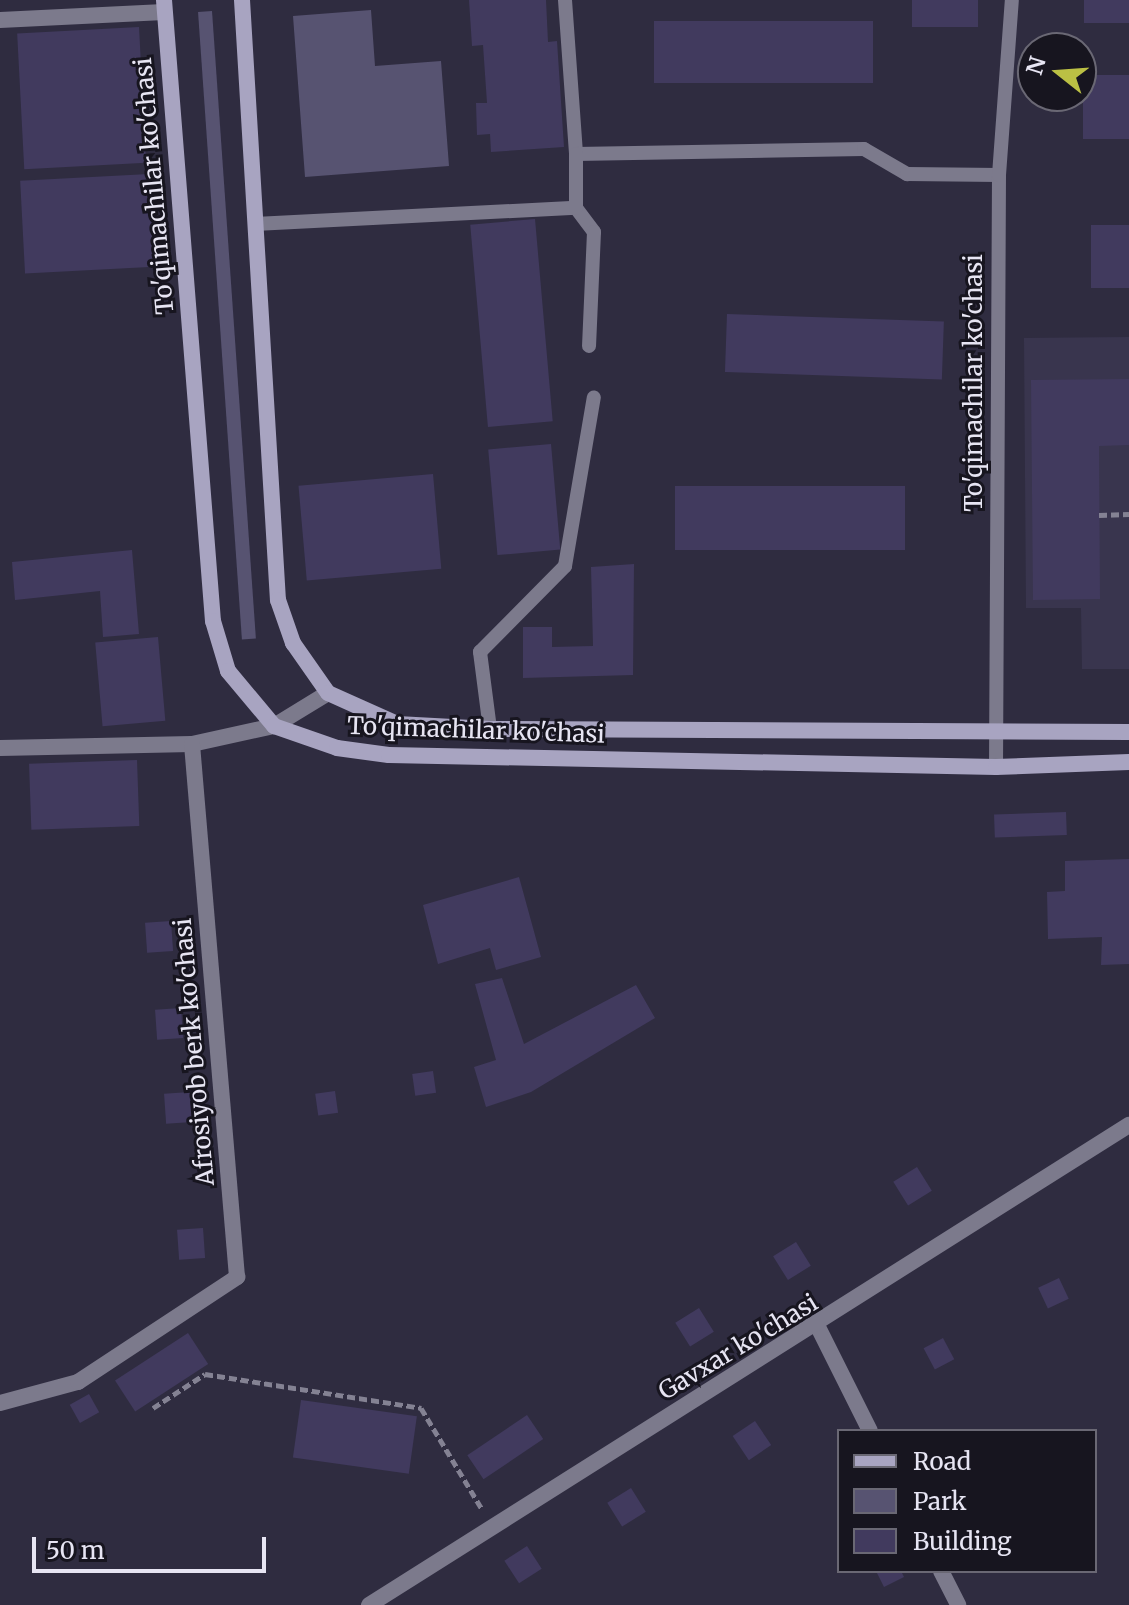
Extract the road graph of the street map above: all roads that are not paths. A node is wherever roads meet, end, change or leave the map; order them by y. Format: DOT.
graph roads {
  1 [pos="179,0"];
  2 [pos="232,0"];
  3 [pos="565,0"];
  4 [pos="1012,0"];
  5 [pos="242,8"];
  6 [pos="164,12"];
  7 [pos="0,20"];
  8 [pos="576,154"];
  9 [pos="999,175"];
  10 [pos="576,208"];
  11 [pos="255,224"];
  12 [pos="589,346"];
  13 [pos="594,397"];
  14 [pos="328,693"];
  15 [pos="274,726"];
  16 [pos="490,729"];
  17 [pos="1129,732"];
  18 [pos="997,735"];
  19 [pos="192,744"];
  20 [pos="0,748"];
  21 [pos="1129,762"];
  22 [pos="996,767"];
  23 [pos="1129,1125"];
  24 [pos="818,1327"];
  25 [pos="0,1403"];
  26 [pos="869,1429"];
  27 [pos="942,1573"];
  28 [pos="369,1605"];
  29 [pos="958,1605"];
  1 -- 6 [label="main road"];
  2 -- 5 [label="main road"];
  3 -- 8 [label="lane"];
  4 -- 9 [label="lane, To'qimachilar ko'chasi"];
  5 -- 11 [label="main road, To'qimachilar ko'chasi"];
  6 -- 7 [label="street"];
  6 -- 15 [label="main road, To'qimachilar ko'chasi"];
  8 -- 9 [label="lane"];
  8 -- 10 [label="lane"];
  9 -- 18 [label="lane, To'qimachilar ko'chasi"];
  10 -- 11 [label="lane"];
  10 -- 12 [label="lane"];
  11 -- 14 [label="main road, To'qimachilar ko'chasi"];
  13 -- 16 [label="lane"];
  14 -- 15 [label="street"];
  14 -- 16 [label="main road, To'qimachilar ko'chasi"];
  15 -- 19 [label="street"];
  15 -- 22 [label="main road, To'qimachilar ko'chasi"];
  16 -- 18 [label="main road, To'qimachilar ko'chasi"];
  17 -- 18 [label="main road, To'qimachilar ko'chasi"];
  18 -- 22 [label="lane, To'qimachilar ko'chasi"];
  19 -- 20 [label="street"];
  19 -- 25 [label="street, Afrosiyob berk ko'chasi"];
  21 -- 22 [label="main road, To'qimachilar ko'chasi"];
  23 -- 24 [label="street, Gavxar ko'chasi"];
  24 -- 26 [label="street"];
  24 -- 28 [label="street, Gavxar ko'chasi"];
  27 -- 29 [label="street"];
}
